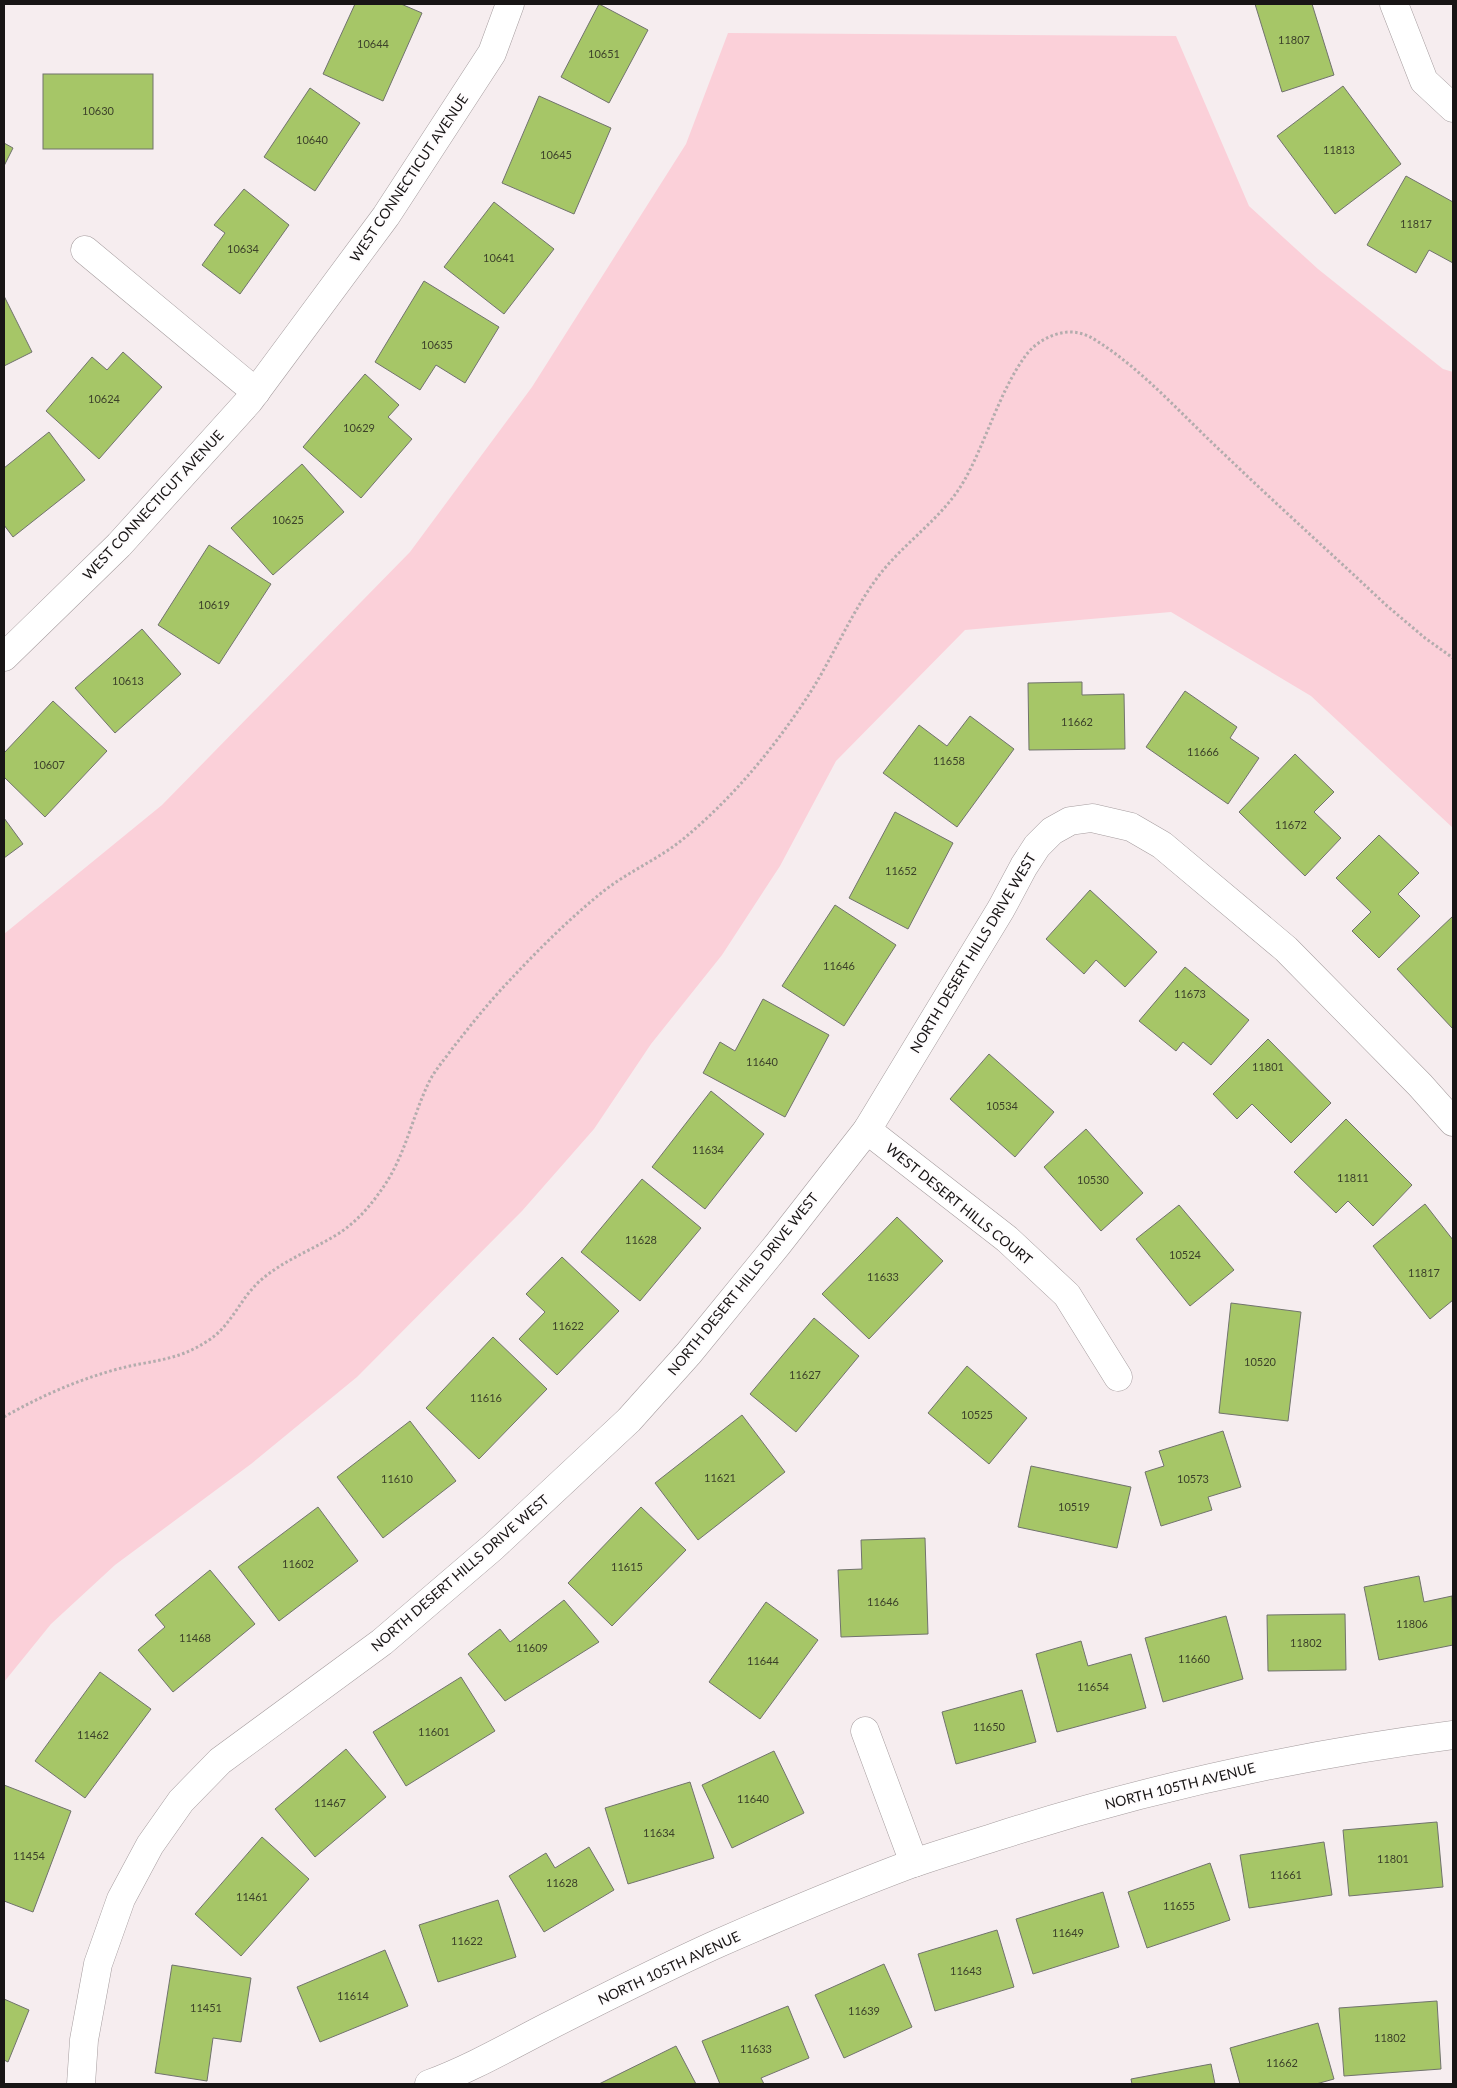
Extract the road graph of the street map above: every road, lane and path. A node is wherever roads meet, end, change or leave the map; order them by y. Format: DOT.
graph roads {
  1 [pos="510,4"];
  2 [pos="1394,4"];
  3 [pos="1453,108"];
  4 [pos="85,250"];
  5 [pos="256,392"];
  6 [pos="4,657"];
  7 [pos="1453,658"];
  8 [pos="1453,1122"];
  9 [pos="867,1130"];
  10 [pos="1118,1377"];
  11 [pos="4,1417"];
  12 [pos="865,1731"];
  13 [pos="1453,1734"];
  14 [pos="914,1863"];
  15 [pos="81,2084"];
  16 [pos="429,2084"];
  1 -- 5 [label="street, WEST CONNECTICUT AVENUE"];
  2 -- 3 [label="street"];
  4 -- 5 [label="street"];
  5 -- 6 [label="street, WEST CONNECTICUT AVENUE"];
  7 -- 11 [label="path"];
  8 -- 9 [label="street, NORTH DESERT HILLS DRIVE WEST"];
  9 -- 10 [label="street, WEST DESERT HILLS COURT"];
  9 -- 15 [label="street, NORTH DESERT HILLS DRIVE WEST"];
  12 -- 14 [label="street"];
  13 -- 14 [label="street, NORTH 105TH AVENUE"];
  14 -- 16 [label="street, NORTH 105TH AVENUE"];
}
